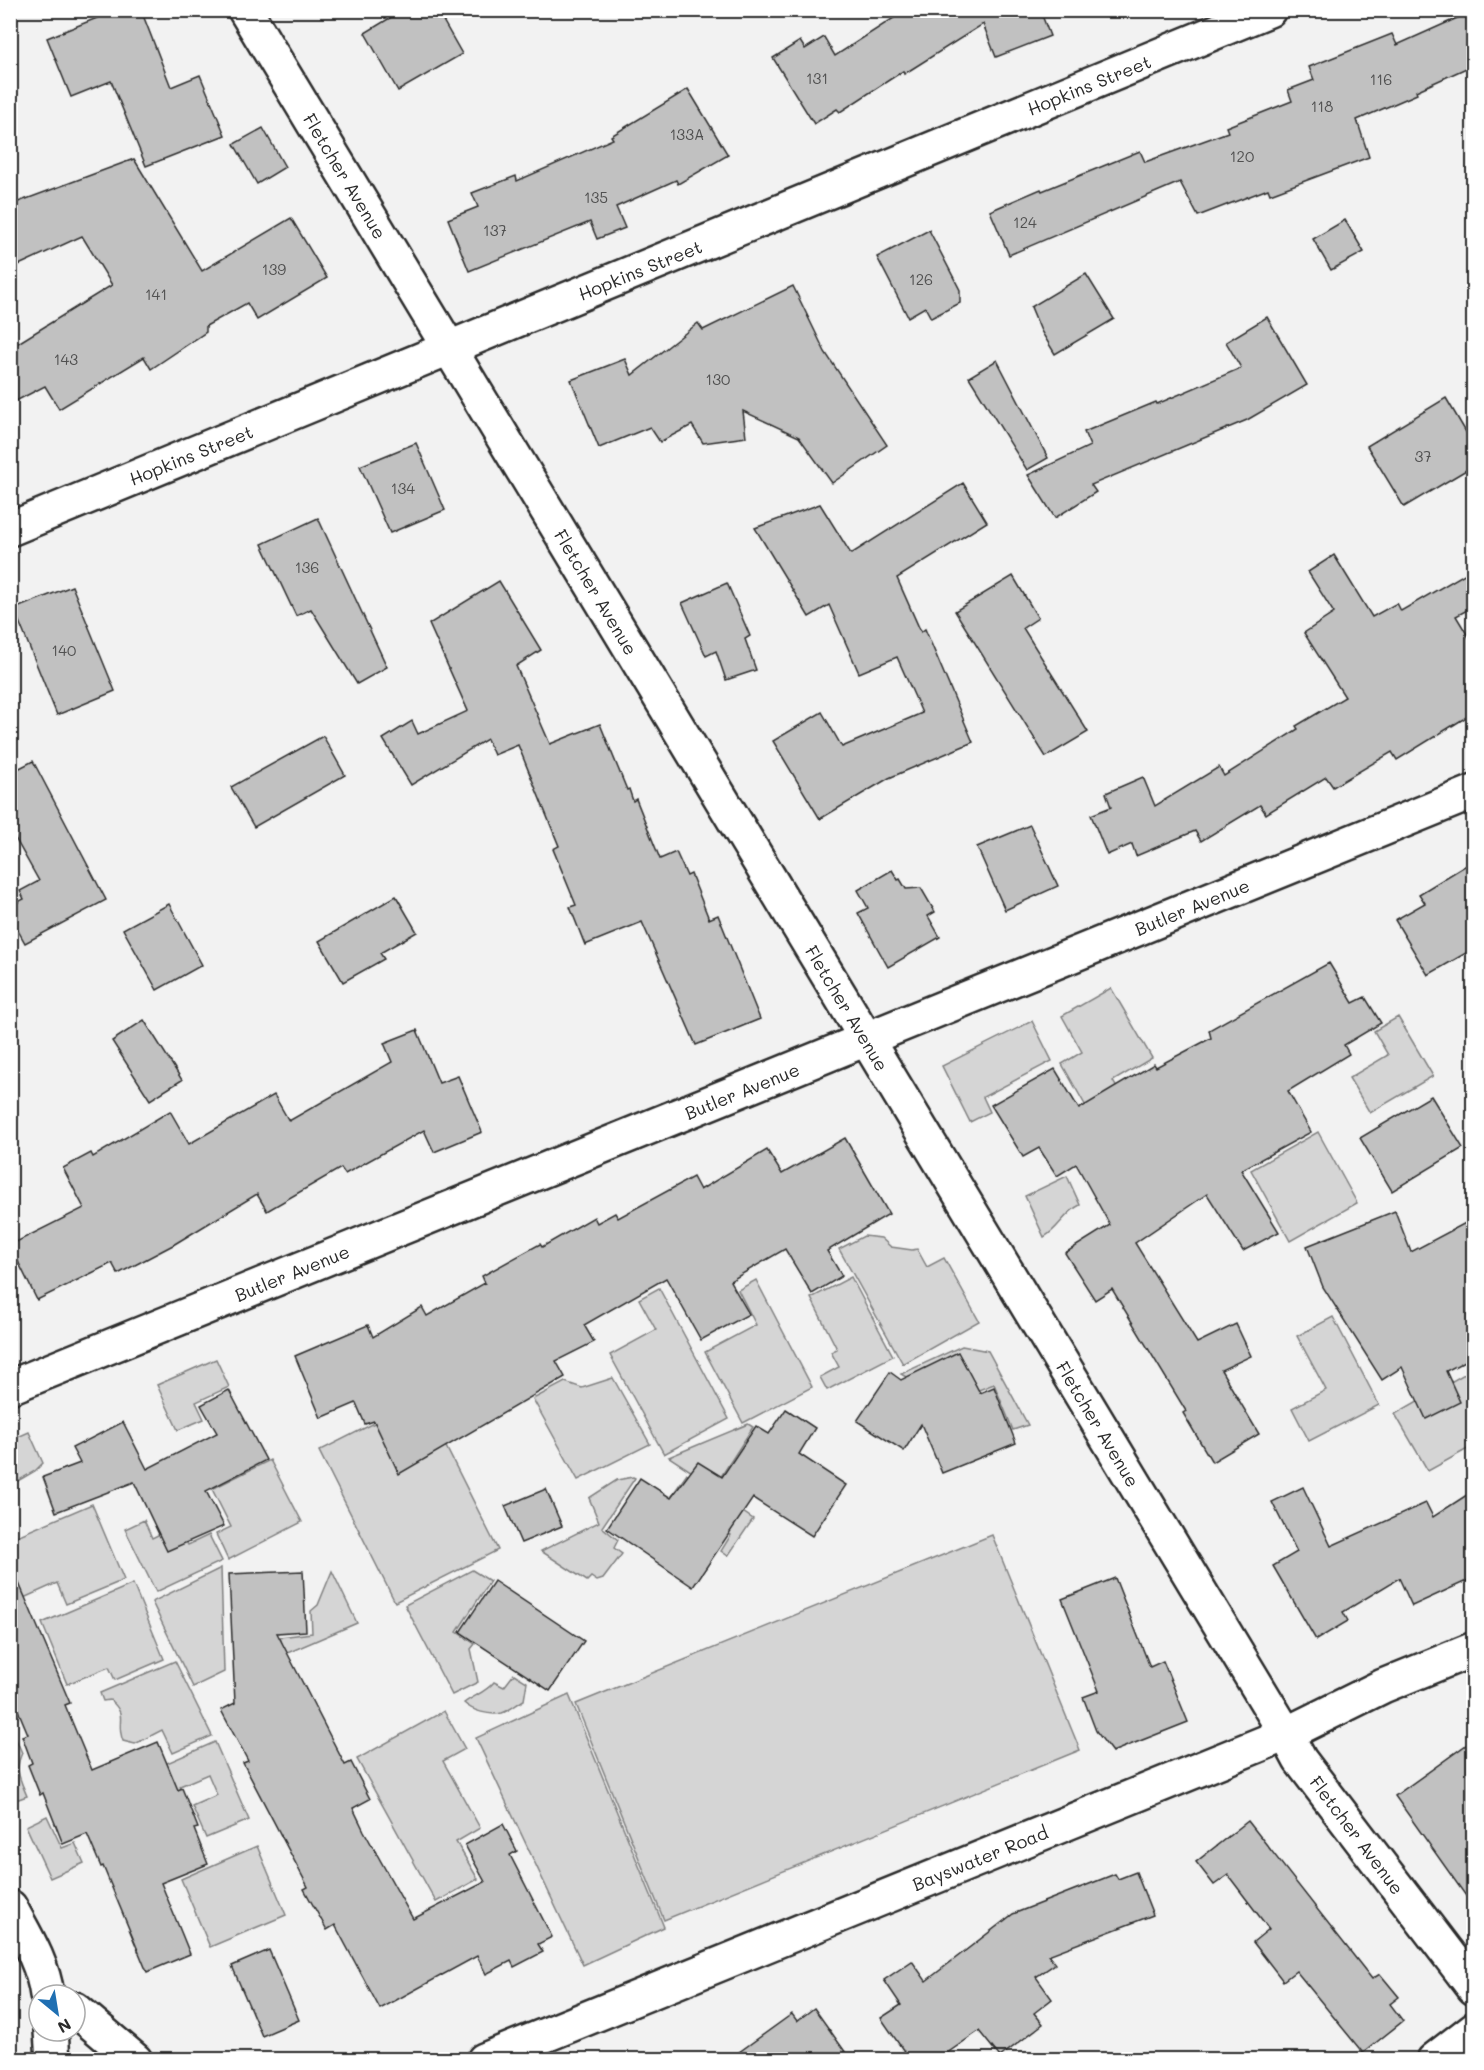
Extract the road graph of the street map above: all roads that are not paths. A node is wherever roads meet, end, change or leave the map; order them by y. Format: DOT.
graph roads {
  1 [pos="245,10"];
  2 [pos="1269,10"];
  3 [pos="450,349"];
  4 [pos="10,529"];
  5 [pos="1473,792"];
  6 [pos="866,1041"];
  7 [pos="10,1387"];
  8 [pos="1473,1649"];
  9 [pos="1286,1734"];
  10 [pos="10,1907"];
  11 [pos="47,1983"];
  12 [pos="1473,1988"];
  13 [pos="87,2018"];
  14 [pos="1473,2029"];
  15 [pos="51,2043"];
  16 [pos="52,2060"];
  17 [pos="135,2060"];
  18 [pos="484,2060"];
  19 [pos="1434,2060"];
  1 -- 3 [label="street, Fletcher Avenue"];
  2 -- 3 [label="street, Hopkins Street"];
  3 -- 4 [label="street, Hopkins Street"];
  3 -- 6 [label="street, Fletcher Avenue"];
  5 -- 6 [label="street, Butler Avenue"];
  6 -- 7 [label="street, Butler Avenue"];
  6 -- 9 [label="street, Fletcher Avenue"];
  8 -- 9 [label="street, Bayswater Road"];
  9 -- 12 [label="street, Fletcher Avenue"];
  9 -- 18 [label="street, Bayswater Road"];
  10 -- 11 [label="street"];
  13 -- 17 [label="street"];
  14 -- 19 [label="street"];
  15 -- 16 [label="street"];
}
